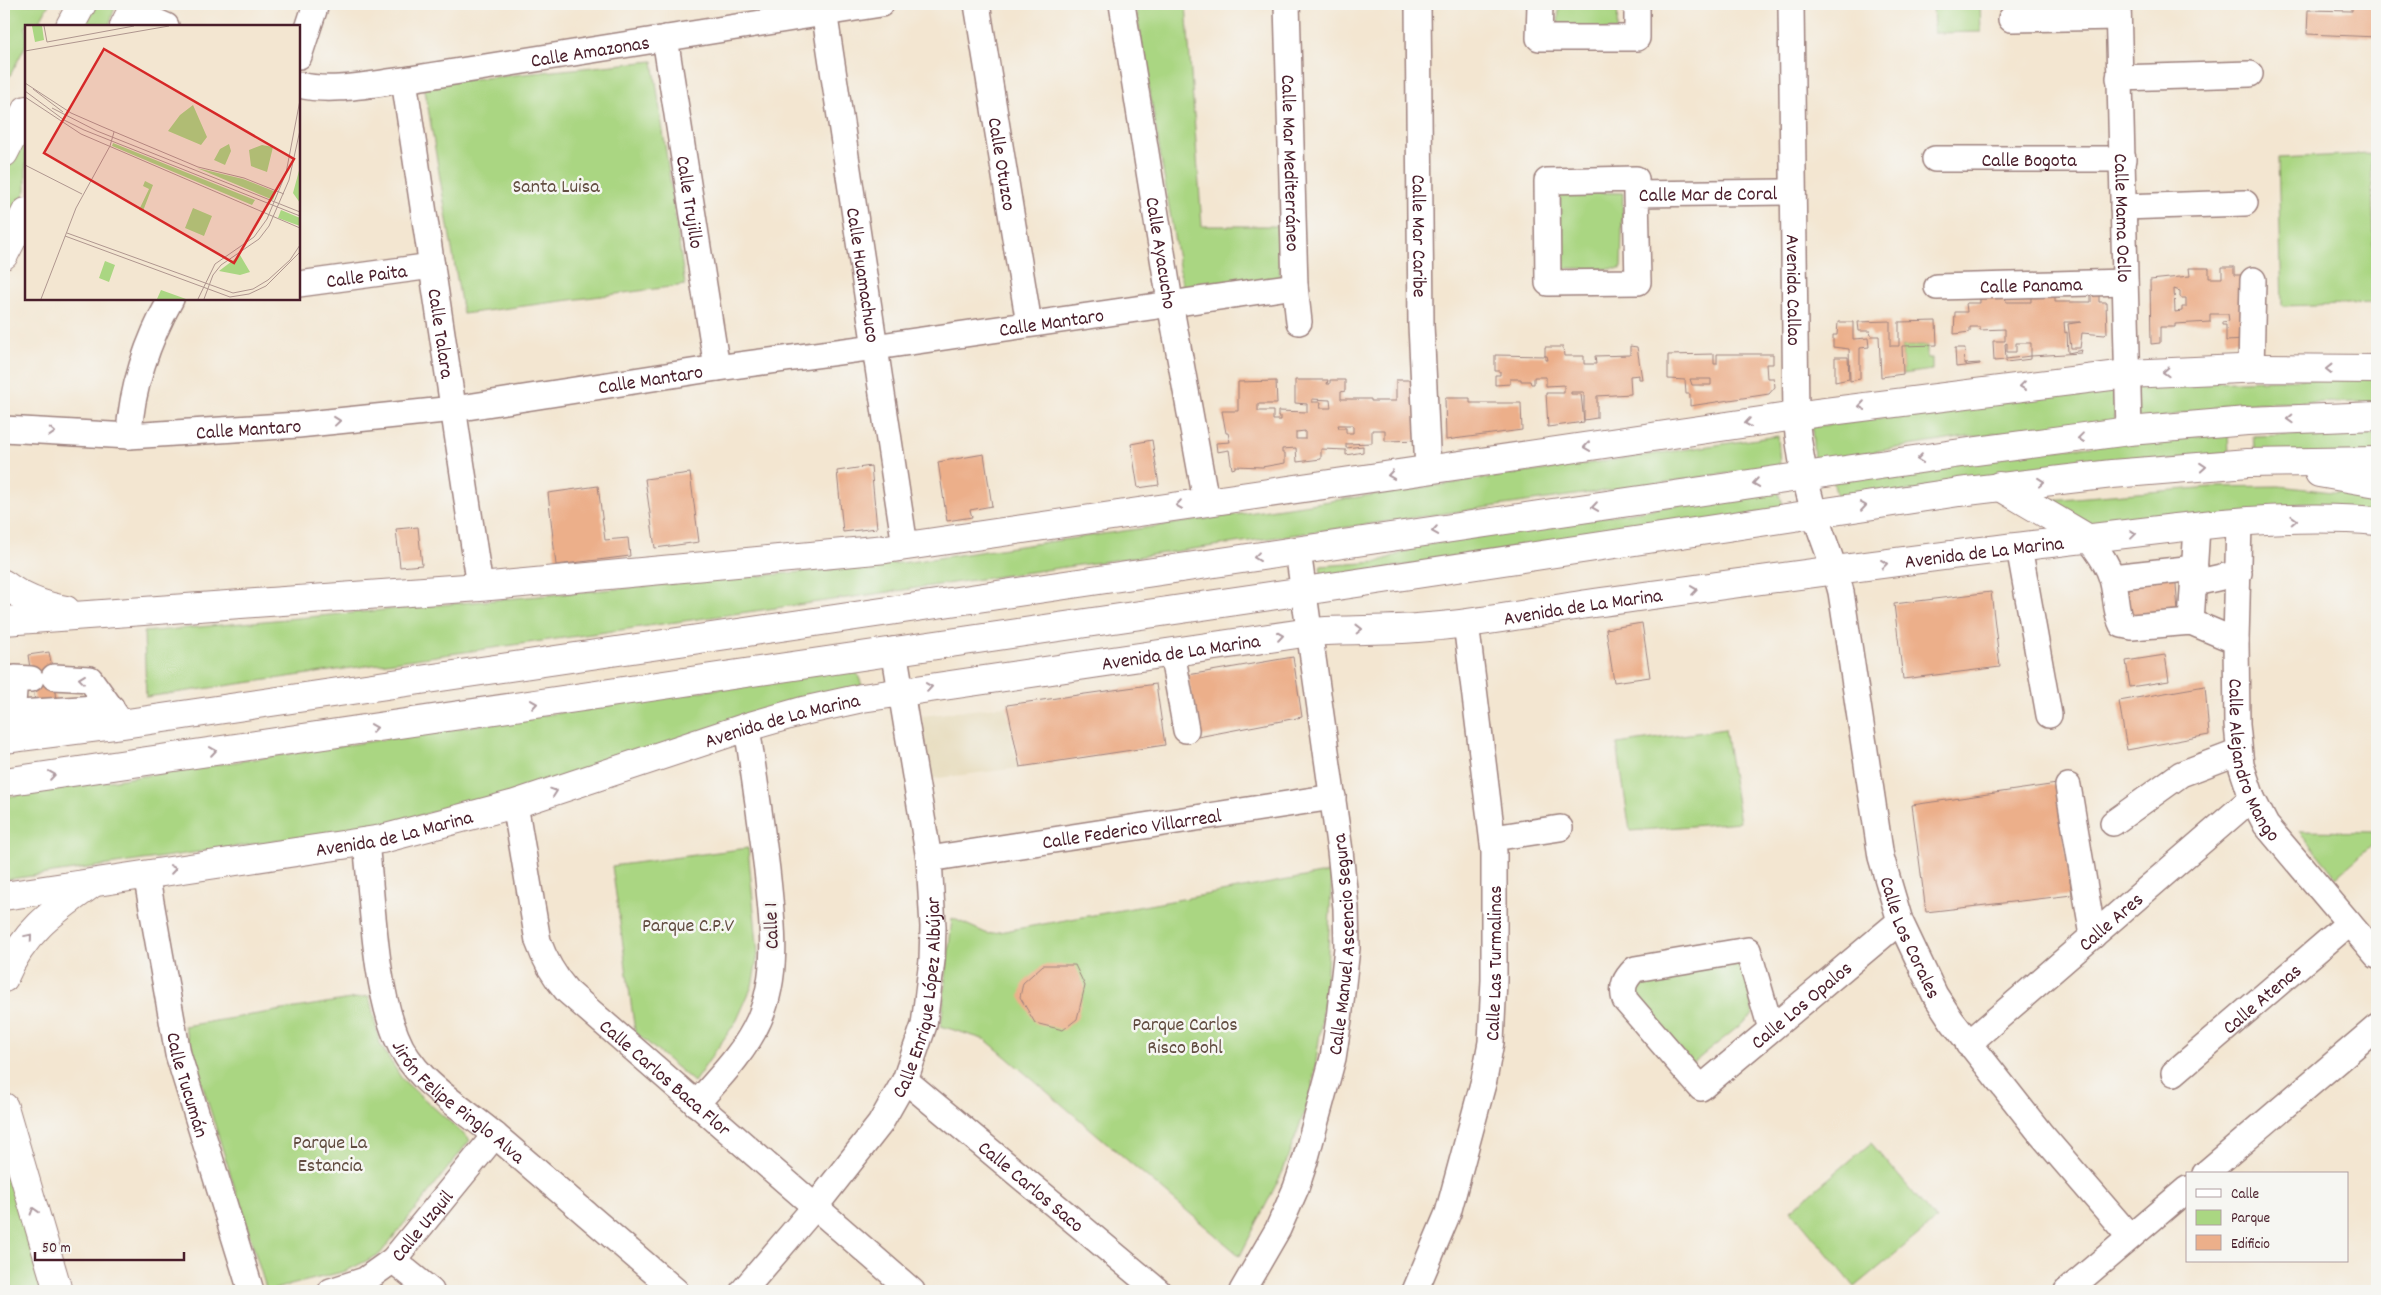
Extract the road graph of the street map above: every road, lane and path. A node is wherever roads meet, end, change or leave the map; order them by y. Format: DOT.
graph roads {
  1 [pos="82,4"];
  2 [pos="316,4"];
  3 [pos="881,4"];
  4 [pos="977,4"];
  5 [pos="1122,4"];
  6 [pos="1287,4"];
  7 [pos="1418,4"];
  8 [pos="1540,4"];
  9 [pos="1637,4"];
  10 [pos="1791,4"];
  11 [pos="824,8"];
  12 [pos="2118,10"];
  13 [pos="130,14"];
  14 [pos="2011,19"];
  15 [pos="71,25"];
  16 [pos="163,25"];
  17 [pos="665,38"];
  18 [pos="300,53"];
  19 [pos="2250,74"];
  20 [pos="2119,78"];
  21 [pos="404,80"];
  22 [pos="300,85"];
  23 [pos="25,112"];
  24 [pos="4,152"];
  25 [pos="1935,159"];
  26 [pos="2123,159"];
  27 [pos="1793,192"];
  28 [pos="1636,194"];
  29 [pos="2245,203"];
  30 [pos="2123,207"];
  31 [pos="25,214"];
  32 [pos="4,255"];
  33 [pos="432,266"];
  34 [pos="2253,280"];
  35 [pos="2124,282"];
  36 [pos="300,284"];
  37 [pos="1295,286"];
  38 [pos="1937,287"];
  39 [pos="177,300"];
  40 [pos="1170,304"];
  41 [pos="1300,322"];
  42 [pos="1029,324"];
  43 [pos="874,347"];
  44 [pos="717,368"];
  45 [pos="2251,368"];
  46 [pos="2377,369"];
  47 [pos="2127,374"];
  48 [pos="454,409"];
  49 [pos="1796,416"];
  50 [pos="2376,416"];
  51 [pos="4,429"];
  52 [pos="2129,431"];
  53 [pos="130,436"];
  54 [pos="2377,461"];
  55 [pos="2273,462"];
  56 [pos="1428,470"];
  57 [pos="1804,476"];
  58 [pos="2377,483"];
  59 [pos="1999,486"];
  60 [pos="1206,501"];
  61 [pos="1814,513"];
  62 [pos="2377,521"];
  63 [pos="2239,522"];
  64 [pos="2197,527"];
  65 [pos="2089,539"];
  66 [pos="905,546"];
  67 [pos="2019,547"];
  68 [pos="1298,551"];
  69 [pos="1836,570"];
  70 [pos="2239,573"];
  71 [pos="2112,576"];
  72 [pos="2195,576"];
  73 [pos="4,584"];
  74 [pos="480,587"];
  75 [pos="1304,592"];
  76 [pos="87,614"];
  77 [pos="4,621"];
  78 [pos="2191,622"];
  79 [pos="1466,624"];
  80 [pos="1310,632"];
  81 [pos="2236,641"];
  82 [pos="894,650"];
  83 [pos="1172,652"];
  84 [pos="26,677"];
  85 [pos="902,691"];
  86 [pos="2049,714"];
  87 [pos="116,716"];
  88 [pos="7,726"];
  89 [pos="747,727"];
  90 [pos="1186,730"];
  91 [pos="2239,752"];
  92 [pos="4,782"];
  93 [pos="2068,786"];
  94 [pos="1333,797"];
  95 [pos="2252,798"];
  96 [pos="515,804"];
  97 [pos="2112,823"];
  98 [pos="1560,828"];
  99 [pos="1493,838"];
  100 [pos="366,843"];
  101 [pos="929,859"];
  102 [pos="146,874"];
  103 [pos="95,882"];
  104 [pos="4,896"];
  105 [pos="1900,920"];
  106 [pos="2349,923"];
  107 [pos="2093,936"];
  108 [pos="2377,956"];
  109 [pos="4,978"];
  110 [pos="2377,1027"];
  111 [pos="1771,1029"];
  112 [pos="1968,1044"];
  113 [pos="2174,1074"];
  114 [pos="905,1080"];
  115 [pos="696,1104"];
  116 [pos="4,1107"];
  117 [pos="495,1135"];
  118 [pos="2207,1172"];
  119 [pos="2186,1190"];
  120 [pos="814,1208"];
  121 [pos="2130,1238"];
  122 [pos="393,1260"];
  123 [pos="340,1290"];
  124 [pos="58,1291"];
  125 [pos="250,1291"];
  126 [pos="432,1291"];
  127 [pos="676,1291"];
  128 [pos="743,1291"];
  129 [pos="912,1291"];
  130 [pos="1158,1291"];
  131 [pos="1242,1291"];
  132 [pos="1415,1291"];
  133 [pos="2067,1291"];
  1 -- 15 [label="main road"];
  2 -- 18 [label="street"];
  3 -- 11 [label="street, Calle Amazonas"];
  4 -- 42 [label="street, Calle Otuzco"];
  5 -- 40 [label="street, Calle Ayacucho"];
  6 -- 37 [label="street, Calle Mar Mediterráneo"];
  7 -- 56 [label="street, Calle Mar Caribe"];
  8 -- 9 [label="street"];
  10 -- 27 [label="street, Avenida Callao"];
  11 -- 17 [label="street, Calle Amazonas"];
  11 -- 43 [label="street, Calle Huamachuco"];
  12 -- 14 [label="street"];
  12 -- 20 [label="street, Calle Mama Ocllo"];
  13 -- 16 [label="street"];
  17 -- 21 [label="street, Calle Amazonas"];
  17 -- 44 [label="street, Calle Trujillo"];
  19 -- 20 [label="street"];
  20 -- 26 [label="street, Calle Mama Ocllo"];
  21 -- 22 [label="street, Calle Amazonas"];
  21 -- 33 [label="street, Calle Talara"];
  23 -- 24 [label="main road"];
  25 -- 26 [label="street, Calle Bogota"];
  26 -- 30 [label="street, Calle Mama Ocllo"];
  27 -- 28 [label="street, Calle Mar de Coral"];
  27 -- 49 [label="street, Avenida Callao"];
  28 -- 28 [label="street, Calle Mar de Coral"];
  29 -- 30 [label="street"];
  30 -- 35 [label="street, Calle Mama Ocllo"];
  31 -- 32 [label="main road"];
  33 -- 36 [label="street, Calle Paita"];
  33 -- 48 [label="street, Calle Talara"];
  34 -- 45 [label="street"];
  35 -- 38 [label="street, Calle Panama"];
  35 -- 47 [label="street, Calle Mama Ocllo"];
  37 -- 40 [label="street, Calle Mantaro"];
  37 -- 41 [label="street, Calle Mar Mediterráneo"];
  39 -- 53 [label="street"];
  40 -- 42 [label="street, Calle Mantaro"];
  40 -- 60 [label="street, Calle Ayacucho"];
  42 -- 43 [label="street, Calle Mantaro"];
  43 -- 44 [label="street, Calle Mantaro"];
  43 -- 66 [label="street, Calle Huamachuco"];
  44 -- 48 [label="street, Calle Mantaro"];
  46 -- 45 [label="main road, one-way"];
  45 -- 47 [label="main road, one-way"];
  47 -- 49 [label="main road, one-way"];
  47 -- 52 [label="street, Calle Mama Ocllo"];
  53 -- 48 [label="street, Calle Mantaro, one-way"];
  48 -- 74 [label="street, Calle Talara"];
  49 -- 56 [label="main road, one-way"];
  49 -- 57 [label="street, Avenida Callao"];
  50 -- 52 [label="main road, one-way"];
  51 -- 53 [label="street, Calle Mantaro, one-way"];
  52 -- 57 [label="main road, one-way"];
  54 -- 55 [label="main road, Avenida de La Marina"];
  55 -- 58 [label="main road"];
  59 -- 55 [label="main road, Avenida de La Marina, one-way"];
  56 -- 60 [label="main road, one-way"];
  57 -- 61 [label="street, Avenida Callao"];
  57 -- 68 [label="main road, one-way"];
  61 -- 59 [label="main road, Avenida de La Marina, one-way"];
  59 -- 65 [label="main road"];
  60 -- 66 [label="main road, one-way"];
  61 -- 69 [label="street, Avenida Callao"];
  61 -- 75 [label="main road, Avenida de La Marina"];
  63 -- 62 [label="main road, Avenida de La Marina, one-way"];
  63 -- 64 [label="main road, Avenida de La Marina"];
  63 -- 70 [label="street, Calle Alejandro Mango"];
  65 -- 64 [label="main road, Avenida de La Marina, one-way"];
  64 -- 72 [label="street"];
  65 -- 67 [label="main road, Avenida de La Marina"];
  65 -- 71 [label="street"];
  66 -- 74 [label="main road"];
  69 -- 67 [label="main road, Avenida de La Marina, one-way"];
  67 -- 86 [label="street"];
  68 -- 75 [label="street, Calle Manuel Ascencio Segura"];
  68 -- 87 [label="main road, one-way"];
  79 -- 69 [label="main road, Avenida de La Marina, one-way"];
  69 -- 105 [label="street, Calle Los Corales"];
  70 -- 72 [label="street"];
  70 -- 81 [label="street, Calle Alejandro Mango"];
  71 -- 72 [label="street"];
  71 -- 78 [label="street"];
  72 -- 78 [label="street"];
  73 -- 76 [label="main road"];
  74 -- 76 [label="main road"];
  75 -- 80 [label="street, Calle Manuel Ascencio Segura"];
  75 -- 82 [label="main road, Avenida de La Marina"];
  76 -- 77 [label="main road"];
  78 -- 81 [label="street"];
  80 -- 79 [label="main road, Avenida de La Marina, one-way"];
  79 -- 99 [label="street, Calle Las Turmalinas"];
  83 -- 80 [label="main road, Avenida de La Marina, one-way"];
  80 -- 94 [label="street, Calle Manuel Ascencio Segura"];
  81 -- 91 [label="street, Calle Alejandro Mango"];
  82 -- 85 [label="street, Calle Enrique López Albújar"];
  92 -- 82 [label="main road, Avenida de La Marina, one-way"];
  85 -- 83 [label="main road, Avenida de La Marina, one-way"];
  83 -- 90 [label="street"];
  87 -- 84 [label="street, one-way"];
  84 -- 88 [label="street"];
  85 -- 89 [label="main road, Avenida de La Marina"];
  85 -- 101 [label="street, Calle Enrique López Albújar"];
  87 -- 88 [label="main road"];
  96 -- 89 [label="main road, Avenida de La Marina, one-way"];
  89 -- 115 [label="street, Calle 1"];
  91 -- 95 [label="street, Calle Alejandro Mango"];
  91 -- 97 [label="street"];
  93 -- 107 [label="street"];
  94 -- 101 [label="street, Calle Federico Villarreal"];
  94 -- 131 [label="street, Calle Manuel Ascencio Segura"];
  95 -- 106 [label="street, Calle Alejandro Mango"];
  95 -- 107 [label="street, Calle Ares"];
  96 -- 100 [label="main road, Avenida de La Marina"];
  96 -- 115 [label="street, Calle Carlos Baca Flor"];
  98 -- 99 [label="street"];
  99 -- 132 [label="street, Calle Las Turmalinas"];
  102 -- 100 [label="main road, Avenida de La Marina, one-way"];
  100 -- 117 [label="street, Jirón Felipe Pinglo Alva"];
  101 -- 114 [label="street, Calle Enrique López Albújar"];
  102 -- 103 [label="main road, Avenida de La Marina"];
  102 -- 125 [label="street, Calle Tucumán"];
  103 -- 104 [label="main road, Avenida de La Marina"];
  109 -- 103 [label="main road, one-way"];
  105 -- 111 [label="street, Calle Los Opalos"];
  105 -- 112 [label="street, Calle Los Corales"];
  106 -- 108 [label="street, Calle Alejandro Mango"];
  106 -- 113 [label="street, Calle Atenas"];
  107 -- 112 [label="street, Calle Ares"];
  110 -- 118 [label="street"];
  111 -- 111 [label="street, Calle Los Opalos"];
  112 -- 121 [label="street, Calle Los Corales"];
  114 -- 120 [label="street, Calle Enrique López Albújar"];
  114 -- 130 [label="street, Calle Carlos Saco"];
  115 -- 120 [label="street, Calle Carlos Baca Flor"];
  124 -- 116 [label="main road, one-way"];
  117 -- 122 [label="street, Calle Uzquil"];
  117 -- 127 [label="street, Jirón Felipe Pinglo Alva"];
  119 -- 121 [label="street"];
  120 -- 128 [label="street, Calle Enrique López Albújar"];
  120 -- 129 [label="street, Calle Carlos Baca Flor"];
  121 -- 133 [label="street"];
  122 -- 123 [label="street, Calle Uzquil"];
  122 -- 126 [label="street"];
}
